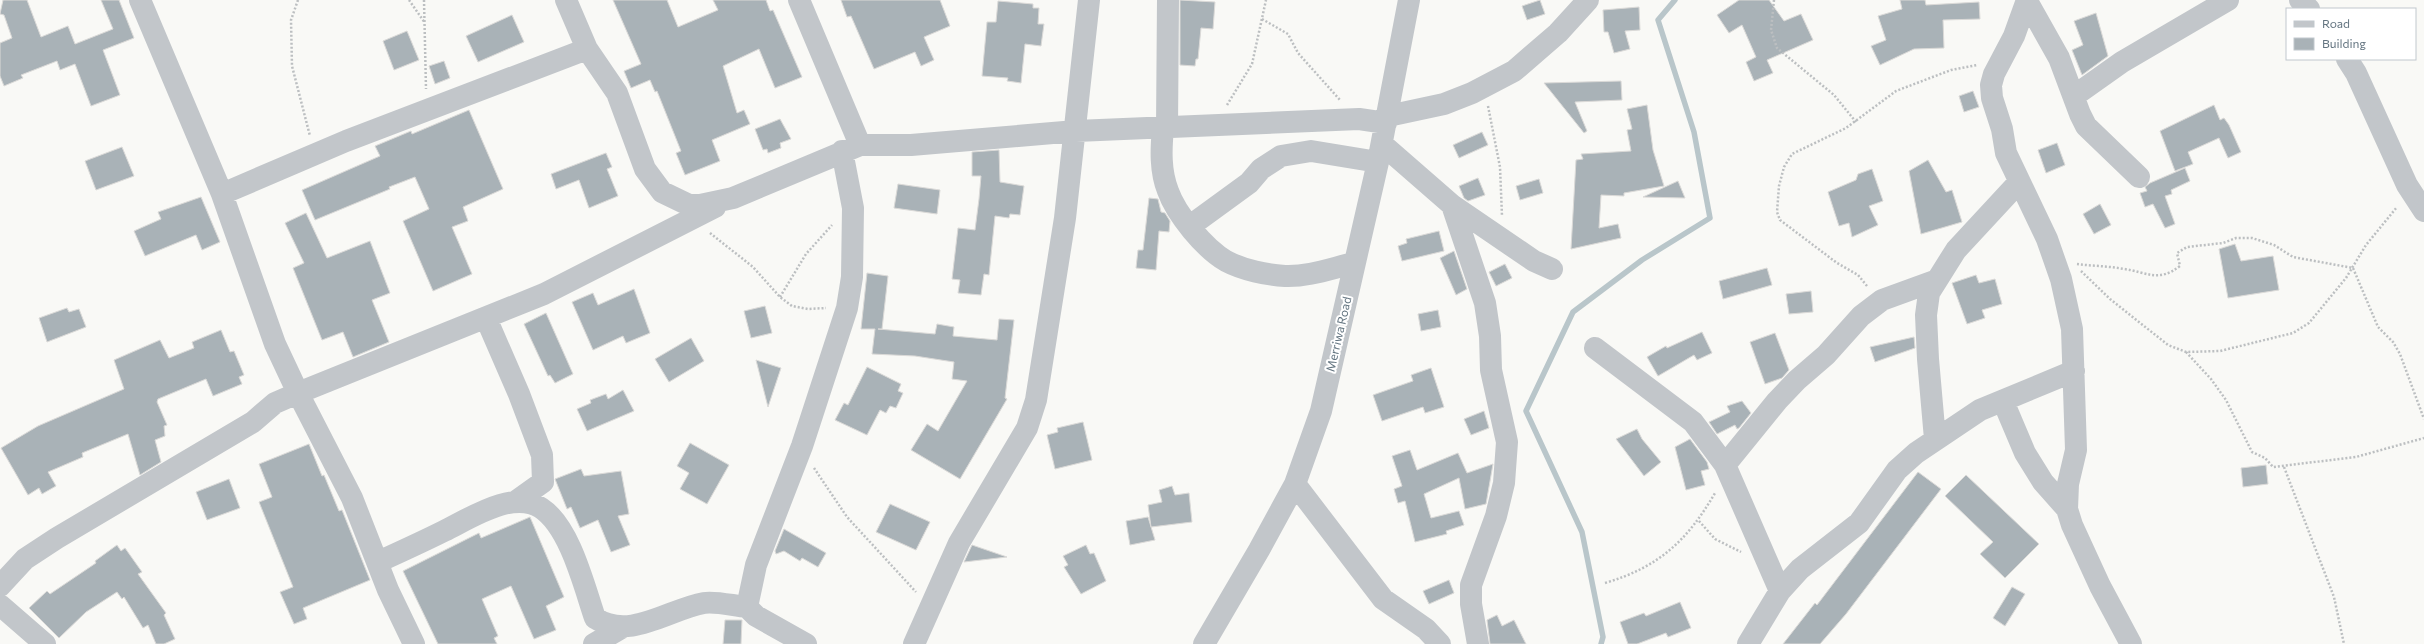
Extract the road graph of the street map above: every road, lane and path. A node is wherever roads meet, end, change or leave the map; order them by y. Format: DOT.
graph roads {
  1 [pos="140,0"];
  2 [pos="298,0"];
  3 [pos="409,0"];
  4 [pos="424,0"];
  5 [pos="566,0"];
  6 [pos="798,0"];
  7 [pos="1089,0"];
  8 [pos="1168,0"];
  9 [pos="1266,0"];
  10 [pos="1409,0"];
  11 [pos="1588,0"];
  12 [pos="1774,0"];
  13 [pos="2027,0"];
  14 [pos="2228,0"];
  15 [pos="2300,0"];
  16 [pos="2308,8"];
  17 [pos="1262,19"];
  18 [pos="426,23"];
  19 [pos="587,49"];
  20 [pos="2348,60"];
  21 [pos="2000,61"];
  22 [pos="1483,86"];
  23 [pos="2074,96"];
  24 [pos="427,110"];
  25 [pos="1359,119"];
  26 [pos="1856,122"];
  27 [pos="1212,126"];
  28 [pos="1165,128"];
  29 [pos="1076,131"];
  30 [pos="1383,137"];
  31 [pos="851,148"];
  32 [pos="315,155"];
  33 [pos="2139,177"];
  34 [pos="2019,182"];
  35 [pos="2407,185"];
  36 [pos="222,194"];
  37 [pos="733,198"];
  38 [pos="1452,205"];
  39 [pos="853,208"];
  40 [pos="2424,211"];
  41 [pos="1190,226"];
  42 [pos="706,230"];
  43 [pos="1500,236"];
  44 [pos="1354,263"];
  45 [pos="2353,268"];
  46 [pos="1552,269"];
  47 [pos="1937,280"];
  48 [pos="780,297"];
  49 [pos="847,308"];
  50 [pos="1871,308"];
  51 [pos="486,318"];
  52 [pos="1595,348"];
  53 [pos="2186,352"];
  54 [pos="2074,371"];
  55 [pos="298,393"];
  56 [pos="2003,400"];
  57 [pos="2424,419"];
  58 [pos="2424,438"];
  59 [pos="1935,439"];
  60 [pos="802,446"];
  61 [pos="1725,465"];
  62 [pos="2284,468"];
  63 [pos="1295,484"];
  64 [pos="515,502"];
  65 [pos="2067,509"];
  66 [pos="1699,521"];
  67 [pos="1767,559"];
  68 [pos="378,562"];
  69 [pos="1605,583"];
  70 [pos="0,586"];
  71 [pos="1780,591"];
  72 [pos="0,605"];
  73 [pos="747,607"];
  74 [pos="931,609"];
  75 [pos="623,627"];
  76 [pos="45,644"];
  77 [pos="414,644"];
  78 [pos="594,644"];
  79 [pos="806,644"];
  80 [pos="914,644"];
  81 [pos="1204,644"];
  82 [pos="1440,644"];
  83 [pos="1478,644"];
  84 [pos="1748,644"];
  85 [pos="2131,644"];
  86 [pos="2344,644"];
  1 -- 36 [label="street"];
  2 -- 32 [label="path"];
  3 -- 18 [label="path"];
  4 -- 18 [label="path"];
  5 -- 19 [label="street"];
  6 -- 31 [label="street"];
  7 -- 29 [label="street"];
  8 -- 28 [label="street"];
  9 -- 17 [label="path"];
  10 -- 30 [label="street, Merriwa Road"];
  11 -- 22 [label="street"];
  12 -- 26 [label="path"];
  13 -- 21 [label="street"];
  13 -- 23 [label="street"];
  14 -- 23 [label="street"];
  15 -- 16 [label="street"];
  17 -- 25 [label="path"];
  17 -- 27 [label="path"];
  18 -- 24 [label="path"];
  19 -- 24 [label="street"];
  19 -- 37 [label="street"];
  20 -- 35 [label="street"];
  21 -- 26 [label="path"];
  21 -- 34 [label="street"];
  22 -- 30 [label="street"];
  22 -- 43 [label="path"];
  23 -- 33 [label="street"];
  24 -- 32 [label="street"];
  25 -- 27 [label="street"];
  25 -- 30 [label="street"];
  26 -- 50 [label="path"];
  27 -- 28 [label="street"];
  28 -- 29 [label="street"];
  28 -- 41 [label="street"];
  29 -- 31 [label="street"];
  29 -- 74 [label="street"];
  30 -- 38 [label="street"];
  30 -- 41 [label="street"];
  30 -- 44 [label="street, Merriwa Road"];
  31 -- 37 [label="street"];
  31 -- 39 [label="street"];
  32 -- 36 [label="street"];
  34 -- 47 [label="street"];
  34 -- 54 [label="street"];
  35 -- 40 [label="street"];
  35 -- 45 [label="path"];
  36 -- 55 [label="street"];
  37 -- 51 [label="street"];
  38 -- 43 [label="street"];
  38 -- 83 [label="street"];
  39 -- 48 [label="path"];
  39 -- 49 [label="street"];
  41 -- 44 [label="street"];
  42 -- 48 [label="path"];
  43 -- 46 [label="street"];
  44 -- 63 [label="street, Merriwa Road"];
  45 -- 53 [label="path"];
  45 -- 53 [label="path"];
  45 -- 57 [label="path"];
  47 -- 50 [label="street"];
  47 -- 59 [label="street"];
  48 -- 49 [label="path"];
  49 -- 60 [label="street"];
  50 -- 61 [label="street"];
  51 -- 55 [label="street"];
  51 -- 64 [label="street"];
  52 -- 61 [label="street"];
  53 -- 62 [label="path"];
  54 -- 56 [label="street"];
  54 -- 65 [label="street"];
  55 -- 68 [label="street"];
  55 -- 70 [label="street"];
  56 -- 59 [label="street"];
  56 -- 65 [label="street"];
  58 -- 62 [label="path"];
  59 -- 71 [label="street"];
  60 -- 73 [label="street"];
  60 -- 74 [label="path"];
  61 -- 66 [label="path"];
  61 -- 67 [label="street"];
  62 -- 86 [label="path"];
  63 -- 81 [label="street, Merriwa Road"];
  63 -- 82 [label="street"];
  64 -- 68 [label="street"];
  64 -- 75 [label="street"];
  65 -- 85 [label="street"];
  66 -- 67 [label="path"];
  66 -- 69 [label="path"];
  67 -- 71 [label="street"];
  68 -- 77 [label="street"];
  71 -- 84 [label="street"];
  72 -- 76 [label="street"];
  73 -- 75 [label="street"];
  73 -- 79 [label="street"];
  74 -- 80 [label="street"];
  75 -- 78 [label="street"];
}
